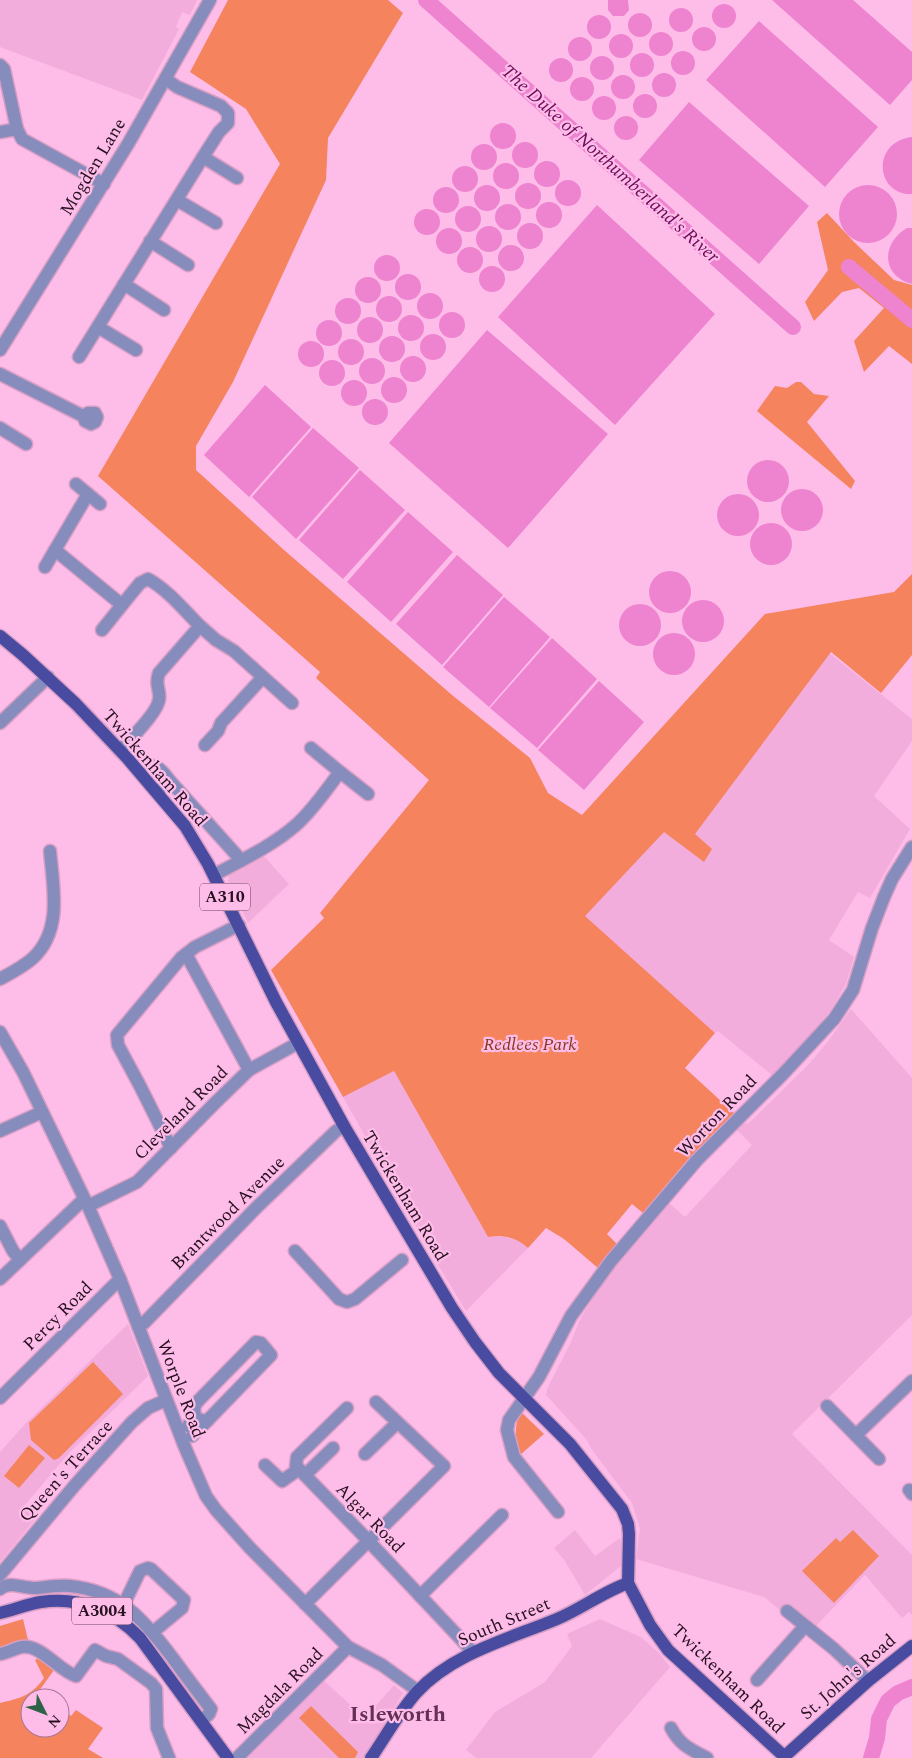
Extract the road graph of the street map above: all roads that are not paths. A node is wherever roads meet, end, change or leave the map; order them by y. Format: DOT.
graph roads {
  1 [pos="210,0"];
  2 [pos="0,65"];
  3 [pos="166,79"];
  4 [pos="17,129"];
  5 [pos="0,132"];
  6 [pos="203,157"];
  7 [pos="237,178"];
  8 [pos="104,184"];
  9 [pos="177,200"];
  10 [pos="216,223"];
  11 [pos="150,241"];
  12 [pos="188,265"];
  13 [pos="124,284"];
  14 [pos="164,310"];
  15 [pos="98,327"];
  16 [pos="0,350"];
  17 [pos="136,350"];
  18 [pos="79,357"];
  19 [pos="0,374"];
  20 [pos="84,416"];
  21 [pos="0,428"];
  22 [pos="26,444"];
  23 [pos="76,484"];
  24 [pos="88,494"];
  25 [pos="100,504"];
  26 [pos="55,550"];
  27 [pos="45,567"];
  28 [pos="122,606"];
  29 [pos="200,626"];
  30 [pos="102,630"];
  31 [pos="0,636"];
  32 [pos="48,677"];
  33 [pos="263,677"];
  34 [pos="292,703"];
  35 [pos="0,723"];
  36 [pos="205,745"];
  37 [pos="311,748"];
  38 [pos="120,750"];
  39 [pos="150,766"];
  40 [pos="340,772"];
  41 [pos="170,781"];
  42 [pos="157,792"];
  43 [pos="368,794"];
  44 [pos="912,847"];
  45 [pos="50,851"];
  46 [pos="241,860"];
  47 [pos="214,875"];
  48 [pos="239,925"];
  49 [pos="186,954"];
  50 [pos="0,979"];
  51 [pos="0,1032"];
  52 [pos="298,1043"];
  53 [pos="249,1070"];
  54 [pos="42,1112"];
  55 [pos="344,1126"];
  56 [pos="0,1131"];
  57 [pos="171,1148"];
  58 [pos="86,1203"];
  59 [pos="0,1226"];
  60 [pos="295,1251"];
  61 [pos="20,1260"];
  62 [pos="402,1260"];
  63 [pos="0,1279"];
  64 [pos="120,1279"];
  65 [pos="138,1326"];
  66 [pos="910,1388"];
  67 [pos="0,1398"];
  68 [pos="523,1398"];
  69 [pos="166,1400"];
  70 [pos="376,1402"];
  71 [pos="827,1406"];
  72 [pos="347,1408"];
  73 [pos="397,1423"];
  74 [pos="193,1425"];
  75 [pos="856,1434"];
  76 [pos="333,1448"];
  77 [pos="365,1454"];
  78 [pos="879,1459"];
  79 [pos="265,1464"];
  80 [pos="302,1472"];
  81 [pos="558,1512"];
  82 [pos="502,1515"];
  83 [pos="369,1541"];
  84 [pos="4,1575"];
  85 [pos="628,1583"];
  86 [pos="0,1589"];
  87 [pos="420,1596"];
  88 [pos="124,1604"];
  89 [pos="305,1604"];
  90 [pos="787,1611"];
  91 [pos="0,1613"];
  92 [pos="805,1626"];
  93 [pos="153,1632"];
  94 [pos="912,1646"];
  95 [pos="348,1647"];
  96 [pos="473,1652"];
  97 [pos="0,1654"];
  98 [pos="757,1680"];
  99 [pos="868,1680"];
  100 [pos="418,1692"];
  101 [pos="202,1721"];
  102 [pos="671,1728"];
  103 [pos="785,1757"];
  104 [pos="169,1758"];
  105 [pos="228,1758"];
  106 [pos="237,1758"];
  107 [pos="372,1758"];
  108 [pos="707,1758"];
  1 -- 3 [label="street, Mogden Lane"];
  2 -- 4 [label="street"];
  3 -- 6 [label="street"];
  3 -- 8 [label="street, Mogden Lane"];
  4 -- 5 [label="street"];
  4 -- 8 [label="street"];
  6 -- 7 [label="street"];
  6 -- 9 [label="street"];
  8 -- 16 [label="street, Mogden Lane"];
  9 -- 10 [label="street"];
  9 -- 11 [label="street"];
  11 -- 12 [label="street"];
  11 -- 13 [label="street"];
  13 -- 14 [label="street"];
  13 -- 15 [label="street"];
  15 -- 17 [label="street"];
  15 -- 18 [label="street"];
  19 -- 20 [label="street"];
  21 -- 22 [label="street"];
  23 -- 24 [label="street"];
  24 -- 25 [label="street"];
  24 -- 26 [label="street"];
  26 -- 27 [label="street"];
  26 -- 28 [label="street"];
  28 -- 29 [label="street"];
  28 -- 30 [label="street"];
  29 -- 33 [label="street"];
  29 -- 38 [label="street"];
  31 -- 32 [label="main road, Twickenham Road / A310"];
  32 -- 35 [label="street"];
  32 -- 38 [label="main road, Twickenham Road / A310"];
  33 -- 34 [label="street"];
  33 -- 36 [label="street"];
  37 -- 40 [label="street"];
  38 -- 42 [label="main road, Twickenham Road / A310"];
  39 -- 41 [label="street"];
  40 -- 43 [label="street"];
  40 -- 46 [label="street"];
  41 -- 42 [label="street"];
  41 -- 46 [label="street"];
  42 -- 47 [label="main road, Twickenham Road / A310"];
  44 -- 68 [label="street, Worton Road"];
  45 -- 50 [label="street"];
  46 -- 47 [label="street"];
  47 -- 48 [label="main road, Twickenham Road / A310"];
  48 -- 49 [label="street"];
  48 -- 52 [label="main road, Twickenham Road / A310"];
  49 -- 53 [label="street"];
  49 -- 57 [label="street"];
  51 -- 54 [label="street, Worple Road"];
  52 -- 53 [label="street, Cleveland Road"];
  52 -- 55 [label="main road, Twickenham Road / A310"];
  53 -- 57 [label="street, Cleveland Road"];
  54 -- 56 [label="street"];
  54 -- 58 [label="street, Worple Road"];
  55 -- 65 [label="street, Brantwood Avenue"];
  55 -- 68 [label="main road, Twickenham Road / A310"];
  57 -- 58 [label="street, Cleveland Road"];
  58 -- 61 [label="street, Cleveland Road"];
  58 -- 64 [label="street, Worple Road"];
  59 -- 61 [label="street"];
  60 -- 62 [label="street"];
  61 -- 63 [label="street, Cleveland Road"];
  64 -- 65 [label="street, Worple Road"];
  64 -- 67 [label="street, Percy Road"];
  65 -- 69 [label="street, Worple Road"];
  66 -- 75 [label="street"];
  68 -- 81 [label="street, Worton Road"];
  68 -- 85 [label="main road, Twickenham Road / A310"];
  69 -- 74 [label="street, Worple Road"];
  69 -- 84 [label="street, Queen's Terrace"];
  70 -- 73 [label="street"];
  71 -- 75 [label="street"];
  72 -- 80 [label="street"];
  73 -- 77 [label="street"];
  73 -- 83 [label="street"];
  74 -- 74 [label="street"];
  74 -- 89 [label="street, Worple Road"];
  75 -- 78 [label="street"];
  76 -- 80 [label="street"];
  79 -- 80 [label="street"];
  80 -- 83 [label="street, Algar Road"];
  82 -- 87 [label="street"];
  83 -- 87 [label="street, Algar Road"];
  83 -- 89 [label="street"];
  85 -- 96 [label="main road, South Street"];
  85 -- 103 [label="main road, Twickenham Road / A310"];
  86 -- 88 [label="street"];
  87 -- 96 [label="street, Algar Road"];
  88 -- 93 [label="street"];
  88 -- 93 [label="street"];
  89 -- 95 [label="street, Worple Road"];
  90 -- 92 [label="street"];
  91 -- 101 [label="main road, A3004"];
  92 -- 98 [label="street"];
  92 -- 99 [label="street"];
  93 -- 101 [label="street"];
  94 -- 99 [label="main road, St. John's Road"];
  95 -- 100 [label="street, Worple Road"];
  95 -- 106 [label="street, Magdala Road"];
  96 -- 100 [label="main road, South Street"];
  97 -- 104 [label="street"];
  99 -- 103 [label="main road, St. John's Road"];
  100 -- 107 [label="main road, South Street"];
  101 -- 105 [label="main road, A3004"];
  102 -- 108 [label="street"];
}
